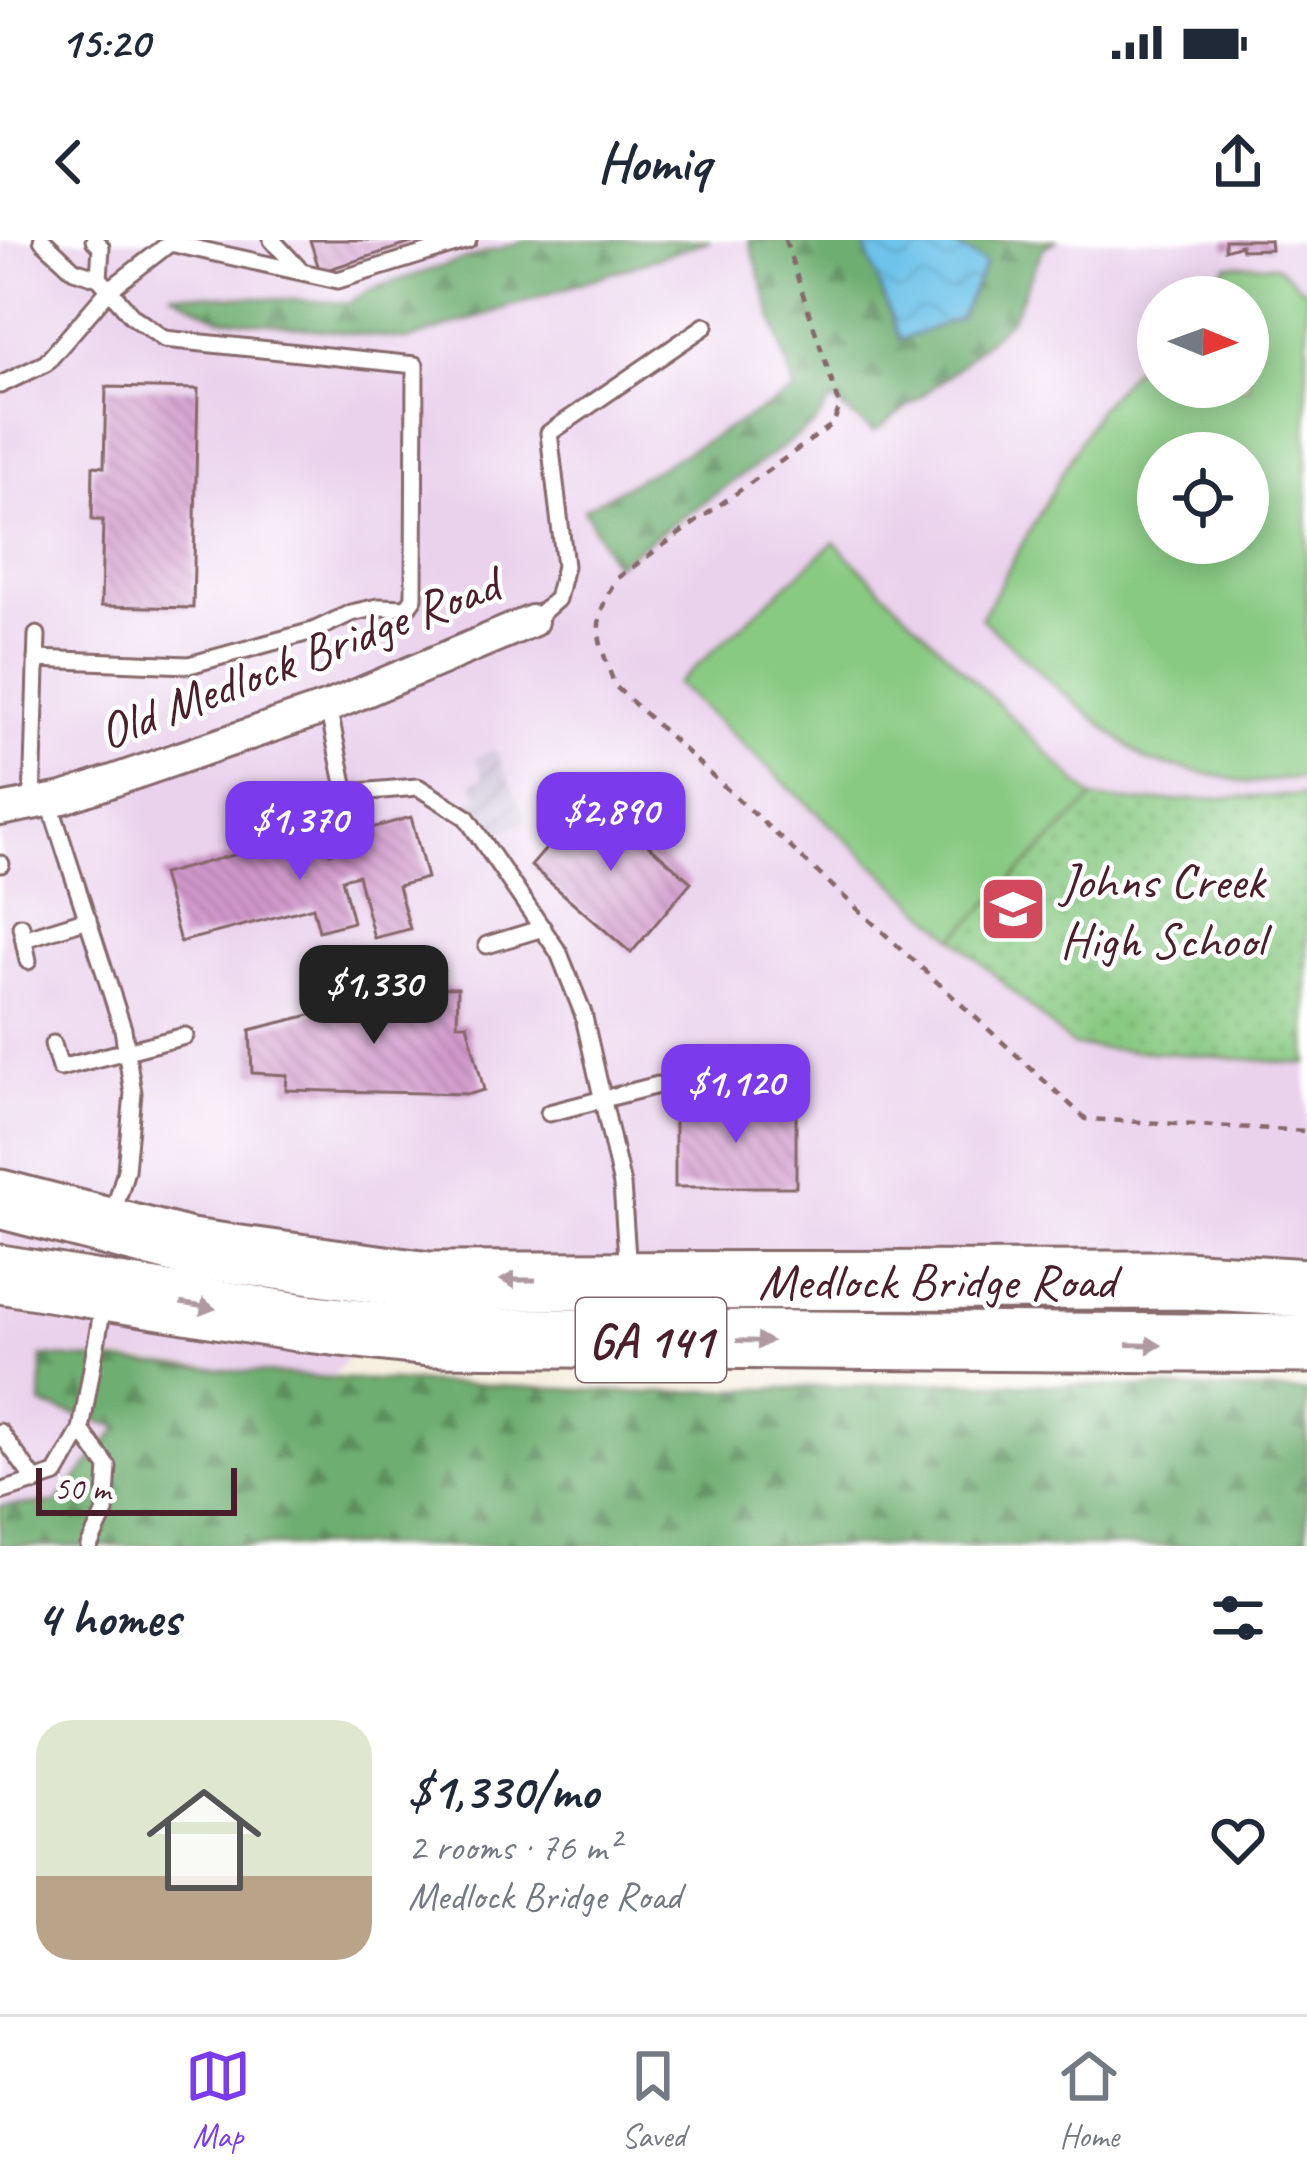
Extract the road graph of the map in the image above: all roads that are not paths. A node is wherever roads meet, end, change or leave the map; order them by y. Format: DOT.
graph roads {
  1 [pos="42,240"];
  2 [pos="272,240"];
  3 [pos="468,240"];
  4 [pos="98,242"];
  5 [pos="301,271"];
  6 [pos="104,284"];
  7 [pos="705,326"];
  8 [pos="0,385"];
  9 [pos="532,621"];
  10 [pos="37,635"];
  11 [pos="36,659"];
  12 [pos="328,707"];
  13 [pos="40,802"];
  14 [pos="0,810"];
  15 [pos="88,919"];
  16 [pos="543,928"];
  17 [pos="487,945"];
  18 [pos="28,961"];
  19 [pos="185,1036"];
  20 [pos="53,1044"];
  21 [pos="127,1054"];
  22 [pos="658,1085"];
  23 [pos="602,1100"];
  24 [pos="549,1113"];
  25 [pos="0,1199"];
  26 [pos="110,1227"];
  27 [pos="0,1274"];
  28 [pos="629,1280"];
  29 [pos="1307,1288"];
  30 [pos="105,1291"];
  31 [pos="632,1339"];
  32 [pos="1307,1344"];
  33 [pos="81,1430"];
  34 [pos="0,1432"];
  35 [pos="36,1482"];
  36 [pos="0,1492"];
  37 [pos="89,1546"];
  1 -- 6 [label="lane"];
  2 -- 5 [label="lane"];
  3 -- 5 [label="lane"];
  4 -- 6 [label="lane"];
  5 -- 6 [label="lane"];
  6 -- 8 [label="lane"];
  6 -- 11 [label="lane"];
  7 -- 9 [label="lane, Old Medlock Bridge Road"];
  9 -- 12 [label="street, Old Medlock Bridge Road"];
  10 -- 11 [label="lane"];
  11 -- 13 [label="lane"];
  12 -- 13 [label="street, Old Medlock Bridge Road"];
  12 -- 16 [label="lane"];
  13 -- 14 [label="street, Old Medlock Bridge Road"];
  13 -- 15 [label="lane"];
  15 -- 18 [label="lane"];
  15 -- 21 [label="lane"];
  16 -- 17 [label="lane"];
  16 -- 23 [label="lane"];
  19 -- 21 [label="lane"];
  20 -- 21 [label="lane"];
  21 -- 26 [label="lane"];
  22 -- 23 [label="lane"];
  23 -- 24 [label="lane"];
  23 -- 28 [label="lane"];
  25 -- 26 [label="highway, Medlock Bridge Road / GA 141"];
  28 -- 26 [label="highway, Medlock Bridge Road / GA 141, one-way"];
  27 -- 30 [label="highway, Medlock Bridge Road / GA 141"];
  28 -- 29 [label="highway, Medlock Bridge Road / GA 141"];
  28 -- 31 [label="lane"];
  30 -- 31 [label="highway, Medlock Bridge Road / GA 141, one-way"];
  30 -- 33 [label="lane"];
  31 -- 32 [label="highway, Medlock Bridge Road / GA 141, one-way"];
  33 -- 35 [label="lane"];
  33 -- 37 [label="lane"];
  34 -- 35 [label="lane"];
  35 -- 36 [label="lane"];
}
